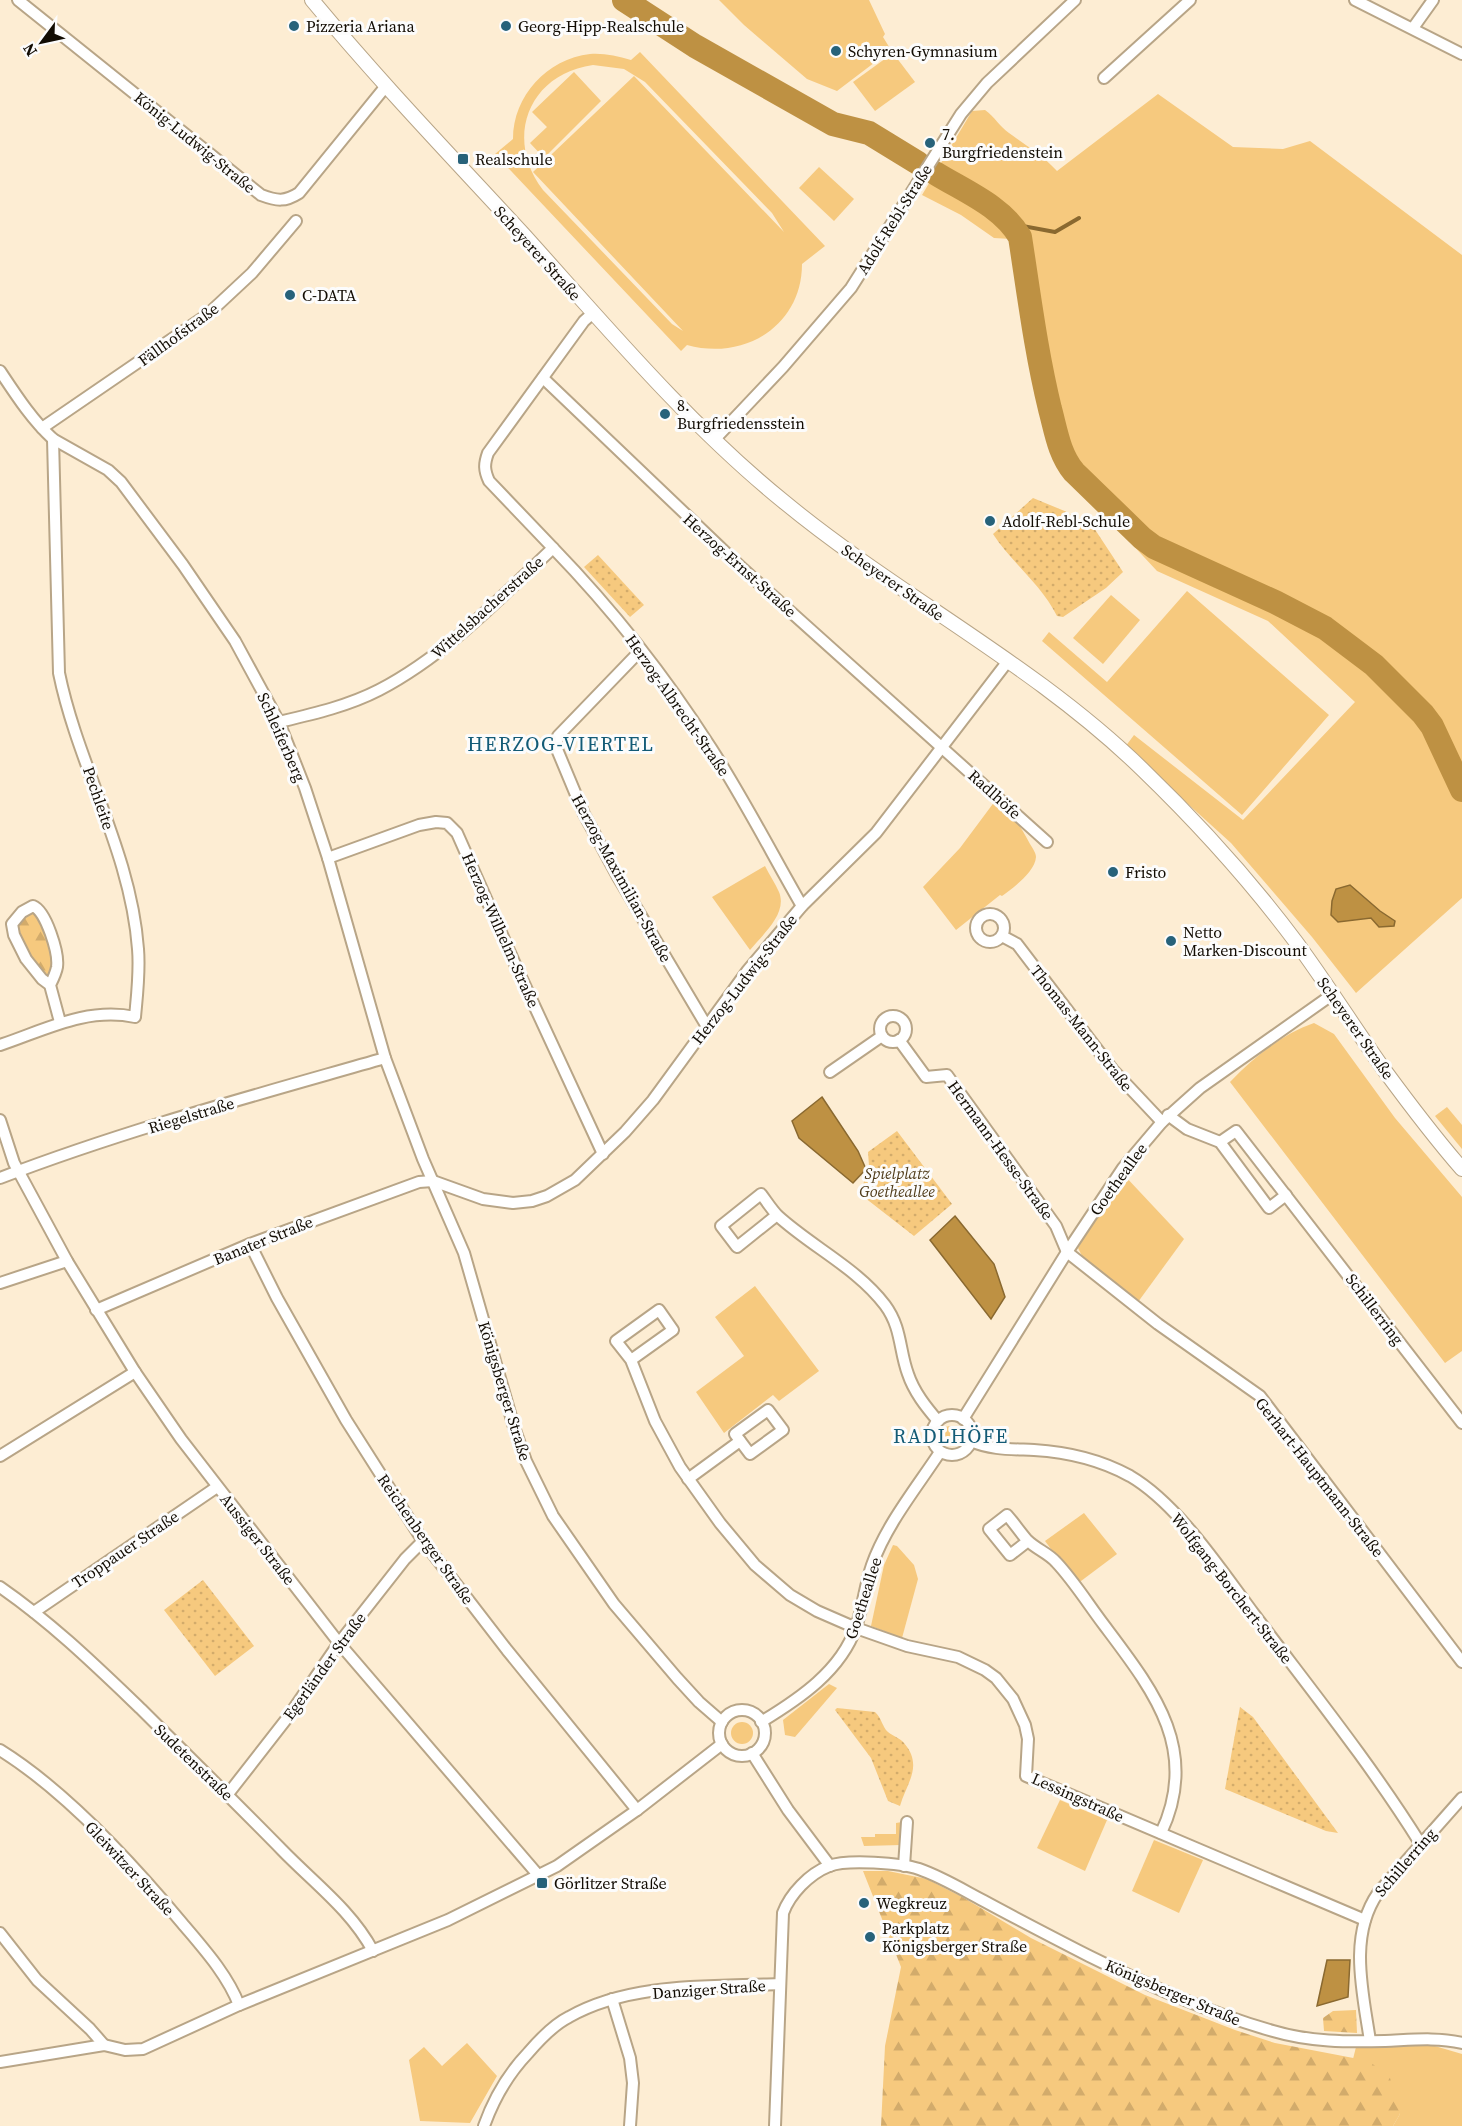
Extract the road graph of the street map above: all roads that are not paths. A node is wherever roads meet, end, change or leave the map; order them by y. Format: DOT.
graph roads {
  1 [pos="18,0"];
  2 [pos="312,0"];
  3 [pos="1075,0"];
  4 [pos="1190,0"];
  5 [pos="1355,0"];
  6 [pos="1433,0"];
  7 [pos="1413,28"];
  8 [pos="1462,54"];
  9 [pos="1104,78"];
  10 [pos="386,86"];
  11 [pos="296,221"];
  12 [pos="593,313"];
  13 [pos="0,371"];
  14 [pos="543,378"];
  15 [pos="42,428"];
  16 [pos="53,439"];
  17 [pos="714,440"];
  18 [pos="553,548"];
  19 [pos="641,650"];
  20 [pos="1008,661"];
  21 [pos="279,722"];
  22 [pos="942,747"];
  23 [pos="1047,842"];
  24 [pos="328,858"];
  25 [pos="802,906"];
  26 [pos="1002,936"];
  27 [pos="50,985"];
  28 [pos="1333,994"];
  29 [pos="60,1022"];
  30 [pos="706,1025"];
  31 [pos="882,1035"];
  32 [pos="899,1040"];
  33 [pos="0,1046"];
  34 [pos="385,1058"];
  35 [pos="830,1072"];
  36 [pos="1165,1119"];
  37 [pos="0,1120"];
  38 [pos="1221,1142"];
  39 [pos="603,1154"];
  40 [pos="1462,1169"];
  41 [pos="18,1171"];
  42 [pos="0,1178"];
  43 [pos="433,1181"];
  44 [pos="1286,1195"];
  45 [pos="777,1215"];
  46 [pos="250,1244"];
  47 [pos="1067,1252"];
  48 [pos="67,1261"];
  49 [pos="0,1283"];
  50 [pos="96,1310"];
  51 [pos="631,1360"];
  52 [pos="135,1372"];
  53 [pos="963,1419"];
  54 [pos="938,1421"];
  55 [pos="1461,1421"];
  56 [pos="740,1441"];
  57 [pos="971,1441"];
  58 [pos="940,1452"];
  59 [pos="0,1456"];
  60 [pos="688,1479"];
  61 [pos="217,1486"];
  62 [pos="423,1540"];
  63 [pos="1028,1541"];
  64 [pos="0,1587"];
  65 [pos="34,1612"];
  66 [pos="856,1628"];
  67 [pos="339,1644"];
  68 [pos="1462,1662"];
  69 [pos="722,1722"];
  70 [pos="762,1722"];
  71 [pos="722,1744"];
  72 [pos="0,1750"];
  73 [pos="752,1753"];
  74 [pos="228,1794"];
  75 [pos="1462,1798"];
  76 [pos="637,1810"];
  77 [pos="907,1822"];
  78 [pos="1161,1833"];
  79 [pos="1420,1843"];
  80 [pos="830,1866"];
  81 [pos="904,1866"];
  82 [pos="539,1876"];
  83 [pos="1365,1920"];
  84 [pos="0,1933"];
  85 [pos="373,1951"];
  86 [pos="779,1984"];
  87 [pos="612,1999"];
  88 [pos="239,2005"];
  89 [pos="1370,2041"];
  90 [pos="1462,2043"];
  91 [pos="104,2045"];
  92 [pos="0,2062"];
  93 [pos="484,2126"];
  94 [pos="630,2126"];
  95 [pos="775,2126"];
  1 -- 10 [label="street, König-Ludwig-Straße"];
  2 -- 10 [label="street, Scheyerer Straße"];
  3 -- 17 [label="street, Adolf-Rebl-Straße"];
  4 -- 9 [label="street"];
  5 -- 7 [label="street"];
  6 -- 7 [label="street"];
  7 -- 8 [label="street"];
  10 -- 12 [label="street, Scheyerer Straße"];
  11 -- 15 [label="street, Fällhofstraße"];
  12 -- 14 [label="street, Wittelsbacherstraße"];
  12 -- 17 [label="street, Scheyerer Straße"];
  13 -- 15 [label="street, Schleiferberg"];
  14 -- 18 [label="street, Wittelsbacherstraße"];
  14 -- 22 [label="street, Herzog-Ernst-Straße"];
  15 -- 16 [label="street, Schleiferberg"];
  16 -- 21 [label="street, Schleiferberg"];
  16 -- 29 [label="street, Pechleite"];
  17 -- 20 [label="street, Scheyerer Straße"];
  18 -- 19 [label="street, Herzog-Albrecht-Straße"];
  18 -- 21 [label="street, Wittelsbacherstraße"];
  19 -- 25 [label="street, Herzog-Albrecht-Straße"];
  19 -- 30 [label="street, Herzog-Maximilian-Straße"];
  20 -- 22 [label="street, Herzog-Ludwig-Straße"];
  20 -- 28 [label="street, Scheyerer Straße"];
  21 -- 24 [label="street, Schleiferberg"];
  22 -- 23 [label="street, Radlhöfe"];
  22 -- 25 [label="street, Herzog-Ludwig-Straße"];
  24 -- 34 [label="street, Schleiferberg"];
  24 -- 39 [label="street, Herzog-Wilhelm-Straße"];
  25 -- 30 [label="street, Herzog-Ludwig-Straße"];
  26 -- 36 [label="street, Thomas-Mann-Straße"];
  27 -- 27 [label="street"];
  27 -- 29 [label="street"];
  28 -- 36 [label="street, Goetheallee"];
  28 -- 40 [label="street, Scheyerer Straße"];
  29 -- 33 [label="street, Pechleite"];
  30 -- 39 [label="street, Herzog-Ludwig-Straße"];
  31 -- 32 [label="street"];
  31 -- 32 [label="street, Hermann-Hesse-Straße"];
  31 -- 35 [label="street, Hermann-Hesse-Straße"];
  32 -- 47 [label="street, Hermann-Hesse-Straße"];
  34 -- 41 [label="street, Riegelstraße"];
  34 -- 43 [label="street, Schleiferberg"];
  36 -- 38 [label="street, Schillerring"];
  36 -- 47 [label="street, Goetheallee"];
  37 -- 41 [label="street, Aussiger Straße"];
  38 -- 44 [label="street, Schillerring"];
  38 -- 44 [label="street"];
  39 -- 43 [label="street, Herzog-Ludwig-Straße"];
  41 -- 42 [label="street, Riegelstraße"];
  41 -- 48 [label="street, Aussiger Straße"];
  43 -- 46 [label="street, Banater Straße"];
  43 -- 69 [label="street, Königsberger Straße"];
  44 -- 55 [label="street, Schillerring"];
  45 -- 45 [label="street"];
  45 -- 54 [label="street"];
  46 -- 50 [label="street, Banater Straße"];
  46 -- 62 [label="street, Reichenberger Straße"];
  47 -- 53 [label="street, Goetheallee"];
  47 -- 68 [label="street, Gerhart-Hauptmann-Straße"];
  48 -- 49 [label="street"];
  48 -- 50 [label="street, Aussiger Straße"];
  50 -- 52 [label="street, Aussiger Straße"];
  51 -- 51 [label="street"];
  51 -- 60 [label="street"];
  52 -- 59 [label="street"];
  52 -- 61 [label="street, Aussiger Straße"];
  53 -- 54 [label="street"];
  53 -- 57 [label="street"];
  54 -- 58 [label="street"];
  56 -- 60 [label="street"];
  57 -- 58 [label="street"];
  57 -- 79 [label="street, Wolfgang-Borchert-Straße"];
  58 -- 66 [label="street, Goetheallee"];
  60 -- 66 [label="street"];
  61 -- 65 [label="street, Troppauer Straße"];
  61 -- 67 [label="street, Aussiger Straße"];
  62 -- 67 [label="street, Egerländer Straße"];
  62 -- 76 [label="street, Reichenberger Straße"];
  63 -- 78 [label="street"];
  64 -- 65 [label="street, Sudetenstraße"];
  65 -- 74 [label="street, Sudetenstraße"];
  66 -- 70 [label="street, Goetheallee"];
  66 -- 78 [label="street, Lessingstraße"];
  67 -- 74 [label="street, Egerländer Straße"];
  67 -- 82 [label="street, Aussiger Straße"];
  69 -- 70 [label="street"];
  69 -- 71 [label="street"];
  70 -- 73 [label="street"];
  71 -- 73 [label="street"];
  71 -- 76 [label="street"];
  72 -- 88 [label="street, Gleiwitzer Straße"];
  73 -- 80 [label="street"];
  74 -- 85 [label="street, Sudetenstraße"];
  75 -- 79 [label="street, Schillerring"];
  76 -- 82 [label="street"];
  77 -- 81 [label="street"];
  78 -- 83 [label="street, Lessingstraße"];
  79 -- 83 [label="street, Schillerring"];
  80 -- 81 [label="street, Königsberger Straße"];
  80 -- 86 [label="street"];
  81 -- 89 [label="street, Königsberger Straße"];
  82 -- 85 [label="street"];
  83 -- 89 [label="street, Schillerring"];
  84 -- 91 [label="street"];
  85 -- 88 [label="street"];
  86 -- 87 [label="street, Danziger Straße"];
  86 -- 95 [label="street"];
  87 -- 93 [label="street, Danziger Straße"];
  87 -- 94 [label="street"];
  88 -- 91 [label="street"];
  89 -- 90 [label="street, Königsberger Straße"];
  91 -- 92 [label="street"];
}
